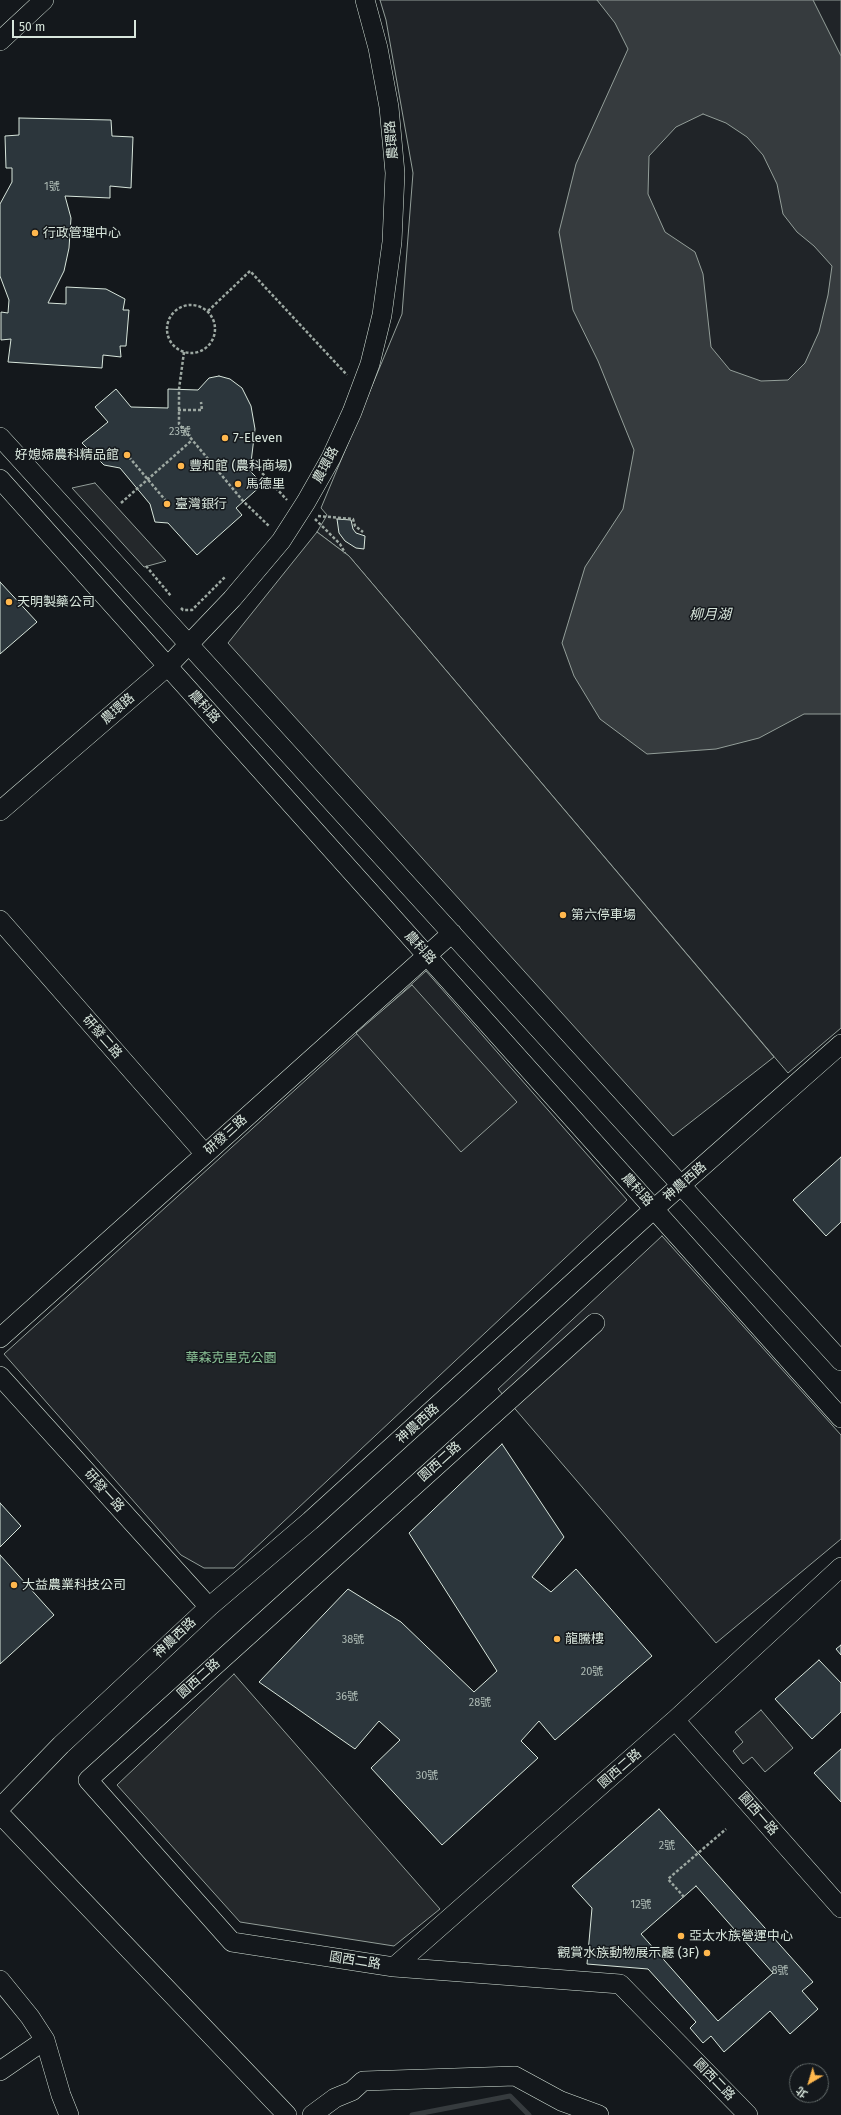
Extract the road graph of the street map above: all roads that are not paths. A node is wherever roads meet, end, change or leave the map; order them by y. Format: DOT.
graph roads {
  1 [pos="44,0"];
  2 [pos="364,0"];
  3 [pos="0,41"];
  4 [pos="0,437"];
  5 [pos="0,479"];
  6 [pos="190,645"];
  7 [pos="168,666"];
  8 [pos="0,810"];
  9 [pos="0,920"];
  10 [pos="452,933"];
  11 [pos="427,955"];
  12 [pos="841,1044"];
  13 [pos="205,1154"];
  14 [pos="682,1185"];
  15 [pos="654,1209"];
  16 [pos="594,1322"];
  17 [pos="0,1338"];
  18 [pos="841,1361"];
  19 [pos="0,1376"];
  20 [pos="841,1418"];
  21 [pos="841,1567"];
  22 [pos="209,1607"];
  23 [pos="676,1720"];
  24 [pos="0,1808"];
  25 [pos="0,1814"];
  26 [pos="841,1908"];
  27 [pos="394,1968"];
  28 [pos="0,1980"];
  29 [pos="45,2040"];
  30 [pos="0,2071"];
  31 [pos="69,2115"];
  32 [pos="287,2115"];
  33 [pos="312,2115"];
  34 [pos="599,2115"];
  35 [pos="748,2115"];
  1 -- 3 [label="street"];
  2 -- 6 [label="street, 農環路"];
  4 -- 6 [label="street"];
  5 -- 7 [label="street, 農科路"];
  6 -- 7 [label="street, 農環路"];
  6 -- 10 [label="street"];
  7 -- 8 [label="street, 農環路"];
  7 -- 11 [label="street, 農科路"];
  9 -- 13 [label="street, 研發二路"];
  10 -- 11 [label="street, 研發三路"];
  10 -- 14 [label="street"];
  11 -- 13 [label="street, 研發三路"];
  11 -- 15 [label="street, 農科路"];
  12 -- 14 [label="street, 神農西路"];
  13 -- 17 [label="street, 研發三路"];
  14 -- 15 [label="street, 神農西路"];
  14 -- 18 [label="street"];
  15 -- 20 [label="street, 農科路"];
  15 -- 22 [label="street, 神農西路"];
  16 -- 27 [label="street, 園西二路"];
  19 -- 22 [label="street, 研發一路"];
  21 -- 23 [label="street, 園西二路"];
  22 -- 24 [label="street, 神農西路"];
  23 -- 26 [label="street, 園西一路"];
  23 -- 27 [label="street, 園西二路"];
  25 -- 32 [label="street"];
  27 -- 35 [label="street, 園西二路"];
  28 -- 29 [label="street"];
  29 -- 30 [label="street"];
  29 -- 31 [label="street"];
  33 -- 34 [label="street"];
}
